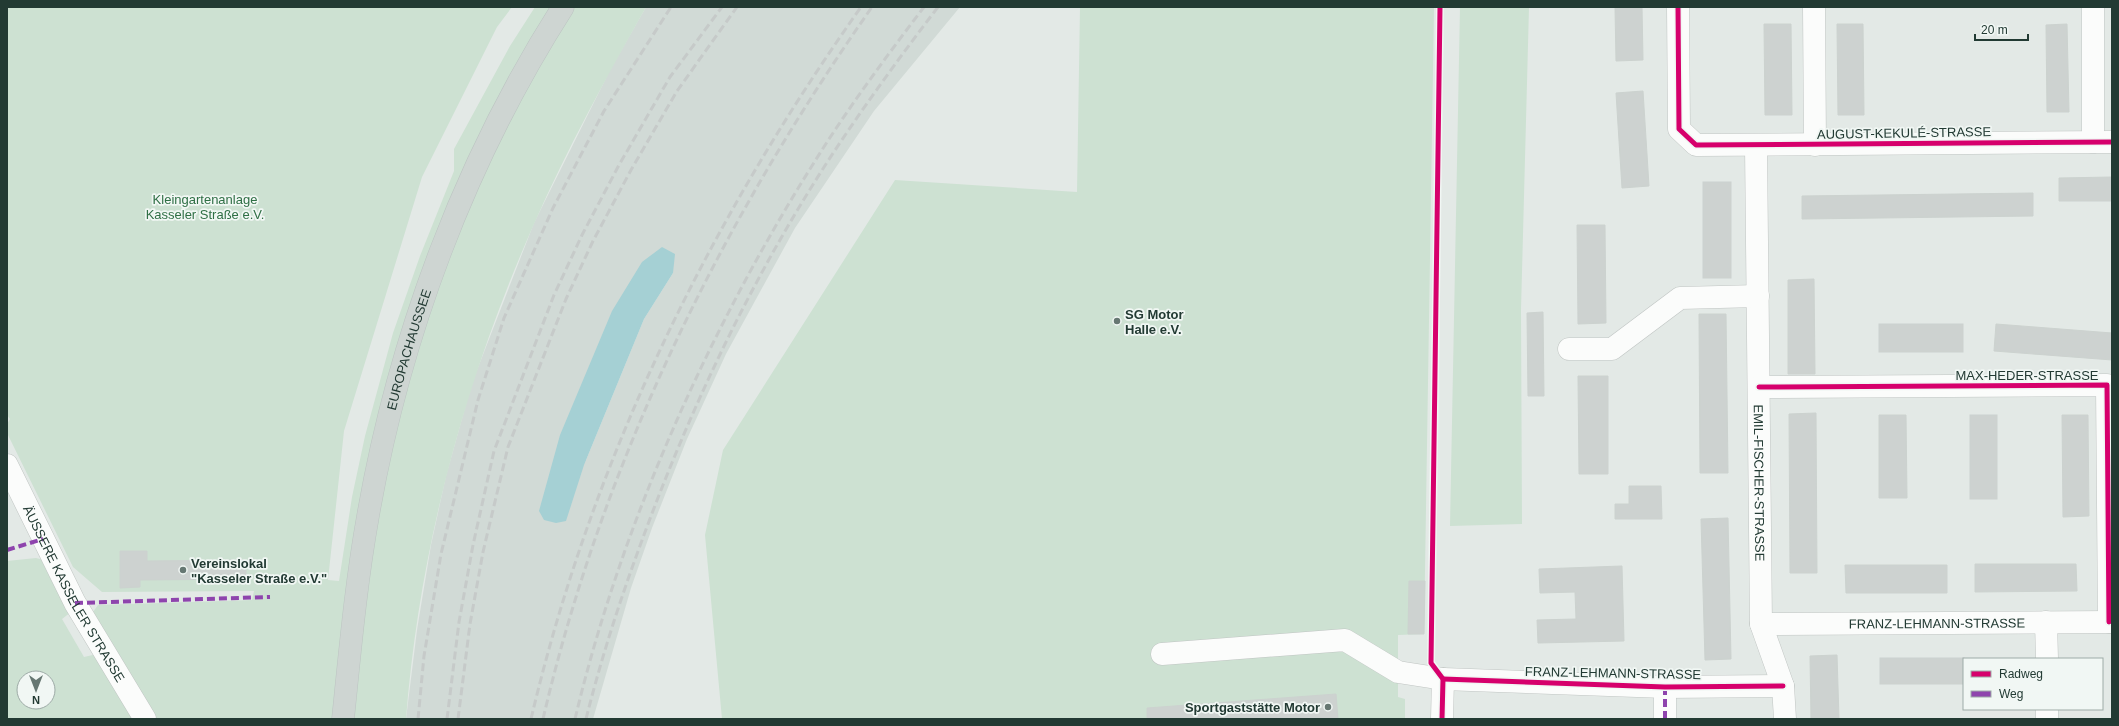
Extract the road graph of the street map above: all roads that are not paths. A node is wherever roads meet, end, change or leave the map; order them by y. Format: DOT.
graph roads {
  1 [pos="563,7"];
  2 [pos="1678,7"];
  3 [pos="1814,7"];
  4 [pos="2093,7"];
  5 [pos="2103,142"];
  6 [pos="1815,145"];
  7 [pos="1756,146"];
  8 [pos="1758,296"];
  9 [pos="1569,349"];
  10 [pos="1759,387"];
  11 [pos="7,465"];
  12 [pos="2046,622"];
  13 [pos="2111,622"];
  14 [pos="1761,624"];
  15 [pos="1162,654"];
  16 [pos="2047,658"];
  17 [pos="1442,679"];
  18 [pos="1783,686"];
  19 [pos="1665,687"];
  20 [pos="145,719"];
  21 [pos="343,719"];
  22 [pos="1442,719"];
  23 [pos="1665,719"];
  24 [pos="1785,719"];
  1 -- 21 [label="main road, EUROPACHAUSSEE"];
  2 -- 7 [label="street, AUGUST-KEKULÉ-STRASSE"];
  3 -- 6 [label="street"];
  4 -- 5 [label="street"];
  5 -- 6 [label="street, AUGUST-KEKULÉ-STRASSE"];
  6 -- 7 [label="street, AUGUST-KEKULÉ-STRASSE"];
  7 -- 8 [label="street, EMIL-FISCHER-STRASSE"];
  8 -- 9 [label="street"];
  8 -- 10 [label="street, EMIL-FISCHER-STRASSE"];
  10 -- 13 [label="street, MAX-HEDER-STRASSE"];
  10 -- 14 [label="street, EMIL-FISCHER-STRASSE"];
  11 -- 20 [label="street, ÄUSSERE KASSELER STRASSE"];
  12 -- 13 [label="street, FRANZ-LEHMANN-STRASSE"];
  12 -- 14 [label="street, FRANZ-LEHMANN-STRASSE"];
  12 -- 16 [label="street"];
  14 -- 18 [label="street, EMIL-FISCHER-STRASSE"];
  15 -- 17 [label="street, FRANZ-LEHMANN-STRASSE"];
  17 -- 19 [label="street, FRANZ-LEHMANN-STRASSE"];
  17 -- 22 [label="street"];
  18 -- 19 [label="street, FRANZ-LEHMANN-STRASSE"];
  18 -- 24 [label="street, EMIL-FISCHER-STRASSE"];
  19 -- 23 [label="street"];
}
